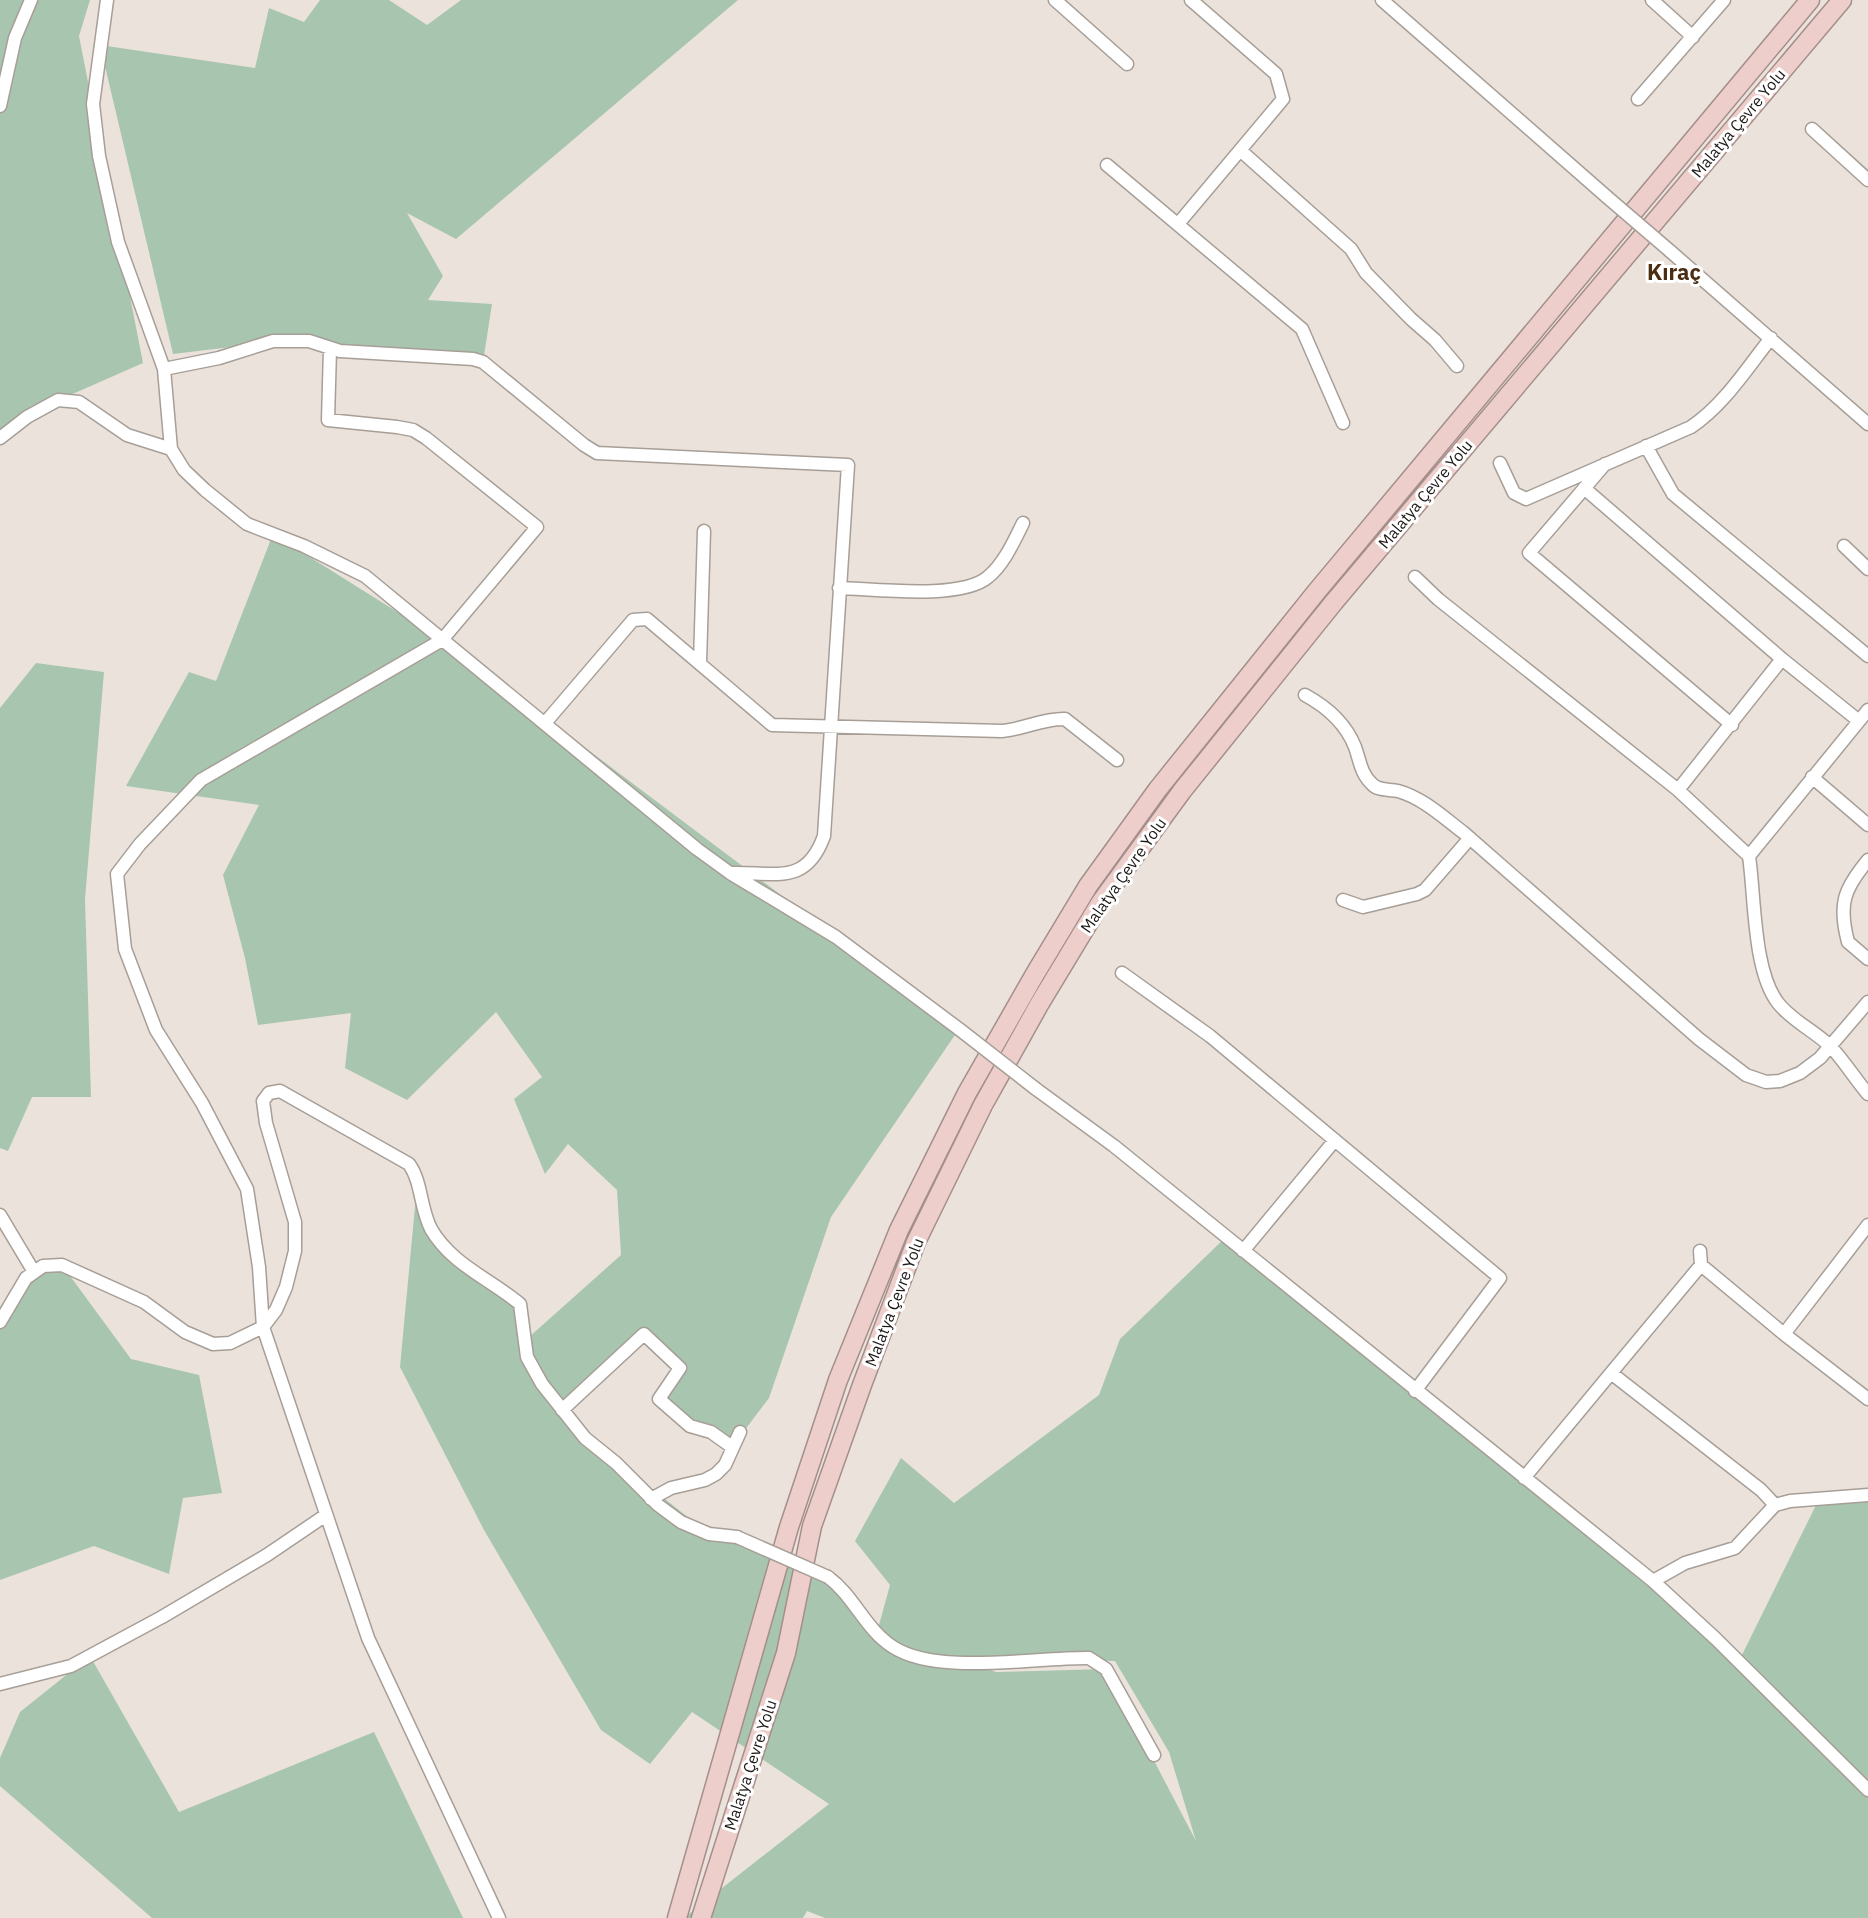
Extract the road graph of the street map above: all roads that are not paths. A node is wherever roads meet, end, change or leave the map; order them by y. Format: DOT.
graph roads {
  1 [pos="31,0"];
  2 [pos="107,0"];
  3 [pos="1055,0"];
  4 [pos="1191,0"];
  5 [pos="1382,0"];
  6 [pos="1652,0"];
  7 [pos="1724,0"];
  8 [pos="1810,0"];
  9 [pos="1842,0"];
  10 [pos="1693,37"];
  11 [pos="1127,64"];
  12 [pos="1638,99"];
  13 [pos="0,106"];
  14 [pos="1812,129"];
  15 [pos="1240,150"];
  16 [pos="1107,165"];
  17 [pos="1868,180"];
  18 [pos="1178,224"];
  19 [pos="1771,338"];
  20 [pos="330,349"];
  21 [pos="1457,366"];
  22 [pos="164,369"];
  23 [pos="1342,423"];
  24 [pos="1868,424"];
  25 [pos="0,438"];
  26 [pos="1646,446"];
  27 [pos="171,449"];
  28 [pos="1500,463"];
  29 [pos="1605,464"];
  30 [pos="1584,488"];
  31 [pos="1023,523"];
  32 [pos="704,531"];
  33 [pos="1844,546"];
  34 [pos="1868,569"];
  35 [pos="1416,577"];
  36 [pos="839,588"];
  37 [pos="442,640"];
  38 [pos="1868,656"];
  39 [pos="1782,659"];
  40 [pos="700,662"];
  41 [pos="1305,694"];
  42 [pos="1868,710"];
  43 [pos="1859,721"];
  44 [pos="545,723"];
  45 [pos="1732,725"];
  46 [pos="832,728"];
  47 [pos="1117,760"];
  48 [pos="1812,777"];
  49 [pos="1678,790"];
  50 [pos="1868,825"];
  51 [pos="1470,838"];
  52 [pos="1749,856"];
  53 [pos="1868,860"];
  54 [pos="730,873"];
  55 [pos="1343,900"];
  56 [pos="1868,959"];
  57 [pos="1122,973"];
  58 [pos="1868,1002"];
  59 [pos="1830,1046"];
  60 [pos="1868,1094"];
  61 [pos="1335,1140"];
  62 [pos="0,1215"];
  63 [pos="1868,1225"];
  64 [pos="1243,1251"];
  65 [pos="1700,1251"];
  66 [pos="1701,1265"];
  67 [pos="34,1272"];
  68 [pos="0,1322"];
  69 [pos="263,1328"];
  70 [pos="1784,1334"];
  71 [pos="1611,1373"];
  72 [pos="1416,1391"];
  73 [pos="1868,1399"];
  74 [pos="562,1410"];
  75 [pos="741,1432"];
  76 [pos="732,1447"];
  77 [pos="1524,1478"];
  78 [pos="1868,1495"];
  79 [pos="651,1499"];
  80 [pos="1775,1505"];
  81 [pos="326,1515"];
  82 [pos="1653,1581"];
  83 [pos="0,1684"];
  84 [pos="1154,1755"];
  85 [pos="1868,1790"];
  86 [pos="498,1918"];
  87 [pos="677,1918"];
  88 [pos="701,1918"];
  1 -- 13 [label="street"];
  2 -- 22 [label="street"];
  3 -- 11 [label="street"];
  4 -- 15 [label="street"];
  5 -- 19 [label="street, bridge"];
  6 -- 10 [label="street"];
  7 -- 10 [label="street"];
  8 -- 87 [label="highway, Malatya Çevre Yolu"];
  9 -- 88 [label="highway, Malatya Çevre Yolu"];
  10 -- 12 [label="street"];
  14 -- 17 [label="street"];
  15 -- 18 [label="street"];
  15 -- 21 [label="street"];
  16 -- 18 [label="street"];
  18 -- 23 [label="street"];
  19 -- 24 [label="street"];
  19 -- 26 [label="street"];
  20 -- 22 [label="street"];
  20 -- 36 [label="street"];
  20 -- 37 [label="street"];
  22 -- 27 [label="street"];
  25 -- 27 [label="street"];
  26 -- 29 [label="street"];
  26 -- 38 [label="street"];
  27 -- 37 [label="street"];
  28 -- 29 [label="street"];
  29 -- 30 [label="street"];
  30 -- 39 [label="street"];
  30 -- 45 [label="street"];
  31 -- 36 [label="street"];
  32 -- 40 [label="street"];
  33 -- 34 [label="street"];
  35 -- 49 [label="street"];
  36 -- 46 [label="street"];
  37 -- 44 [label="street"];
  37 -- 69 [label="street"];
  39 -- 43 [label="street"];
  39 -- 45 [label="street"];
  40 -- 44 [label="street"];
  40 -- 46 [label="street"];
  41 -- 51 [label="street"];
  42 -- 43 [label="street"];
  43 -- 48 [label="street"];
  44 -- 54 [label="street"];
  45 -- 49 [label="street"];
  46 -- 47 [label="street"];
  46 -- 54 [label="street"];
  48 -- 50 [label="street"];
  48 -- 52 [label="street"];
  49 -- 52 [label="street"];
  51 -- 55 [label="street"];
  51 -- 59 [label="street"];
  52 -- 59 [label="street"];
  53 -- 56 [label="street"];
  54 -- 64 [label="street, bridge"];
  57 -- 61 [label="street"];
  58 -- 59 [label="street"];
  59 -- 60 [label="street"];
  61 -- 64 [label="street"];
  61 -- 72 [label="street"];
  62 -- 67 [label="street"];
  63 -- 70 [label="street"];
  64 -- 72 [label="street"];
  65 -- 66 [label="street"];
  66 -- 70 [label="street"];
  66 -- 71 [label="street"];
  67 -- 68 [label="street"];
  67 -- 69 [label="street"];
  69 -- 74 [label="street"];
  69 -- 81 [label="street"];
  70 -- 73 [label="street"];
  71 -- 77 [label="street"];
  71 -- 80 [label="street"];
  72 -- 77 [label="street"];
  74 -- 76 [label="street"];
  74 -- 79 [label="street"];
  75 -- 76 [label="street"];
  76 -- 79 [label="street"];
  77 -- 82 [label="street"];
  78 -- 80 [label="street"];
  79 -- 84 [label="street, bridge"];
  80 -- 82 [label="street"];
  81 -- 83 [label="street"];
  81 -- 86 [label="street"];
  82 -- 85 [label="street"];
}
